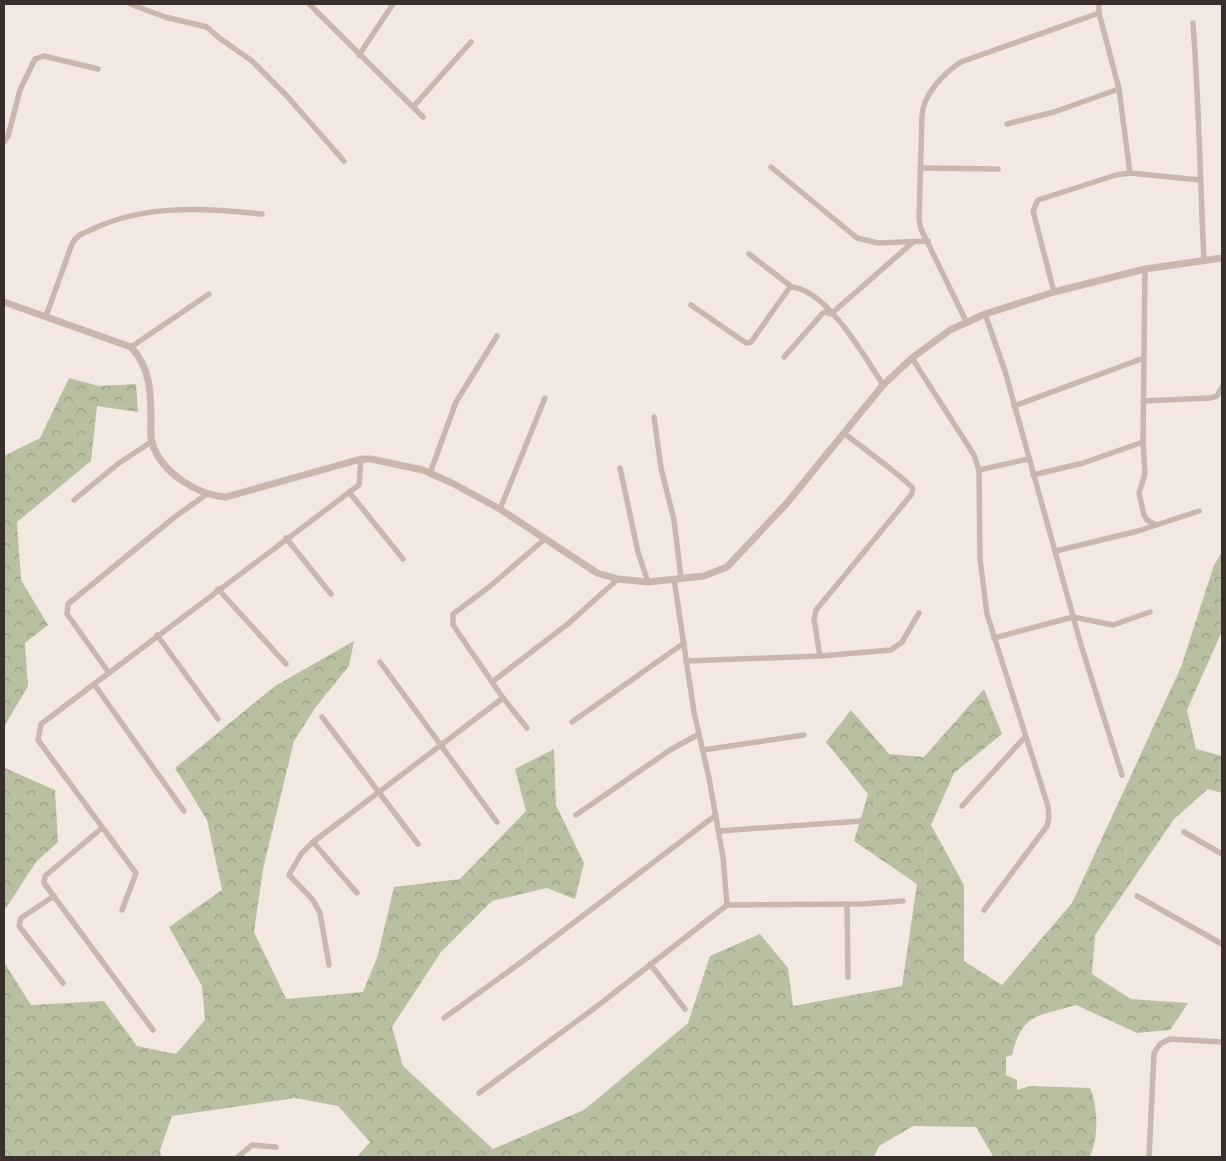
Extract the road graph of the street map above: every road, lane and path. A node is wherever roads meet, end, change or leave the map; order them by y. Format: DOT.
graph roads {
  1 [pos="130,4"];
  2 [pos="309,4"];
  3 [pos="393,4"];
  4 [pos="1099,4"];
  5 [pos="1099,13"];
  6 [pos="1193,23"];
  7 [pos="471,42"];
  8 [pos="359,55"];
  9 [pos="98,69"];
  10 [pos="1119,89"];
  11 [pos="413,107"];
  12 [pos="423,117"];
  13 [pos="1007,124"];
  14 [pos="4,142"];
  15 [pos="344,162"];
  16 [pos="772,167"];
  17 [pos="920,168"];
  18 [pos="998,169"];
  19 [pos="1130,173"];
  20 [pos="1200,180"];
  21 [pos="262,214"];
  22 [pos="928,241"];
  23 [pos="912,243"];
  24 [pos="749,254"];
  25 [pos="1222,258"];
  26 [pos="1204,260"];
  27 [pos="1145,270"];
  28 [pos="792,287"];
  29 [pos="1054,292"];
  30 [pos="209,294"];
  31 [pos="4,302"];
  32 [pos="691,305"];
  33 [pos="832,314"];
  34 [pos="985,314"];
  35 [pos="46,316"];
  36 [pos="966,322"];
  37 [pos="497,336"];
  38 [pos="131,347"];
  39 [pos="784,357"];
  40 [pos="912,358"];
  41 [pos="1144,358"];
  42 [pos="883,385"];
  43 [pos="1222,387"];
  44 [pos="545,398"];
  45 [pos="1143,401"];
  46 [pos="1014,406"];
  47 [pos="654,417"];
  48 [pos="845,434"];
  49 [pos="151,442"];
  50 [pos="1143,442"];
  51 [pos="361,459"];
  52 [pos="1028,459"];
  53 [pos="620,468"];
  54 [pos="979,470"];
  55 [pos="430,473"];
  56 [pos="1033,475"];
  57 [pos="349,492"];
  58 [pos="207,494"];
  59 [pos="74,500"];
  60 [pos="500,509"];
  61 [pos="1199,511"];
  62 [pos="1156,525"];
  63 [pos="286,538"];
  64 [pos="545,539"];
  65 [pos="1056,551"];
  66 [pos="403,559"];
  67 [pos="618,579"];
  68 [pos="678,579"];
  69 [pos="648,582"];
  70 [pos="218,589"];
  71 [pos="331,594"];
  72 [pos="1150,612"];
  73 [pos="919,613"];
  74 [pos="1073,617"];
  75 [pos="157,635"];
  76 [pos="994,638"];
  77 [pos="684,644"];
  78 [pos="820,656"];
  79 [pos="686,661"];
  80 [pos="380,662"];
  81 [pos="286,664"];
  82 [pos="109,672"];
  83 [pos="492,682"];
  84 [pos="94,684"];
  85 [pos="502,698"];
  86 [pos="322,717"];
  87 [pos="218,719"];
  88 [pos="572,722"];
  89 [pos="527,728"];
  90 [pos="699,734"];
  91 [pos="804,735"];
  92 [pos="1025,737"];
  93 [pos="442,745"];
  94 [pos="703,750"];
  95 [pos="1122,774"];
  96 [pos="379,792"];
  97 [pos="962,806"];
  98 [pos="184,811"];
  99 [pos="576,815"];
  100 [pos="716,815"];
  101 [pos="862,821"];
  102 [pos="497,822"];
  103 [pos="102,828"];
  104 [pos="719,831"];
  105 [pos="1184,832"];
  106 [pos="313,842"];
  107 [pos="418,844"];
  108 [pos="1222,854"];
  109 [pos="357,893"];
  110 [pos="54,896"];
  111 [pos="1137,896"];
  112 [pos="903,901"];
  113 [pos="847,904"];
  114 [pos="727,905"];
  115 [pos="122,910"];
  116 [pos="984,910"];
  117 [pos="1222,944"];
  118 [pos="650,964"];
  119 [pos="329,965"];
  120 [pos="848,978"];
  121 [pos="63,983"];
  122 [pos="685,1009"];
  123 [pos="444,1018"];
  124 [pos="153,1030"];
  125 [pos="1222,1042"];
  126 [pos="480,1094"];
  127 [pos="276,1147"];
  128 [pos="238,1157"];
  129 [pos="1149,1157"];
  1 -- 15 [label="street"];
  2 -- 8 [label="street"];
  3 -- 8 [label="street"];
  4 -- 5 [label="street"];
  5 -- 10 [label="street"];
  5 -- 17 [label="street"];
  6 -- 20 [label="street"];
  7 -- 11 [label="street"];
  8 -- 11 [label="street"];
  9 -- 14 [label="street"];
  10 -- 13 [label="street"];
  10 -- 19 [label="street"];
  11 -- 12 [label="street"];
  16 -- 23 [label="street"];
  17 -- 18 [label="street"];
  17 -- 22 [label="street"];
  19 -- 20 [label="street"];
  19 -- 29 [label="street"];
  20 -- 26 [label="street"];
  21 -- 35 [label="street"];
  22 -- 23 [label="street"];
  22 -- 36 [label="street"];
  23 -- 33 [label="street"];
  24 -- 28 [label="street"];
  25 -- 26 [label="street"];
  26 -- 27 [label="street"];
  27 -- 29 [label="street"];
  27 -- 41 [label="street"];
  28 -- 32 [label="street"];
  28 -- 33 [label="street"];
  29 -- 34 [label="street"];
  30 -- 38 [label="street"];
  31 -- 35 [label="street"];
  33 -- 39 [label="street"];
  33 -- 42 [label="street"];
  34 -- 36 [label="street"];
  34 -- 46 [label="street"];
  35 -- 38 [label="street"];
  36 -- 40 [label="street"];
  37 -- 55 [label="street"];
  38 -- 49 [label="street"];
  40 -- 42 [label="street"];
  40 -- 54 [label="street"];
  41 -- 45 [label="street"];
  41 -- 46 [label="street"];
  42 -- 48 [label="street"];
  43 -- 45 [label="street"];
  44 -- 60 [label="street"];
  45 -- 50 [label="street"];
  46 -- 52 [label="street"];
  47 -- 68 [label="street"];
  48 -- 68 [label="street"];
  48 -- 78 [label="street"];
  49 -- 58 [label="street"];
  49 -- 59 [label="street"];
  50 -- 56 [label="street"];
  50 -- 62 [label="street"];
  51 -- 55 [label="street"];
  51 -- 57 [label="street"];
  51 -- 58 [label="street"];
  52 -- 54 [label="street"];
  52 -- 56 [label="street"];
  53 -- 69 [label="street"];
  54 -- 76 [label="street"];
  55 -- 60 [label="street"];
  56 -- 65 [label="street"];
  57 -- 63 [label="street"];
  57 -- 66 [label="street"];
  58 -- 82 [label="street"];
  60 -- 64 [label="street"];
  61 -- 62 [label="street"];
  62 -- 65 [label="street"];
  63 -- 70 [label="street"];
  63 -- 71 [label="street"];
  64 -- 67 [label="street"];
  64 -- 83 [label="street"];
  65 -- 74 [label="street"];
  67 -- 69 [label="street"];
  67 -- 83 [label="street"];
  68 -- 69 [label="street"];
  68 -- 77 [label="street"];
  70 -- 75 [label="street"];
  70 -- 81 [label="street"];
  72 -- 74 [label="street"];
  73 -- 78 [label="street"];
  74 -- 76 [label="street"];
  74 -- 95 [label="street"];
  75 -- 82 [label="street"];
  75 -- 87 [label="street"];
  76 -- 92 [label="street"];
  77 -- 79 [label="street"];
  77 -- 88 [label="street"];
  78 -- 79 [label="street"];
  79 -- 90 [label="street"];
  80 -- 93 [label="street"];
  82 -- 84 [label="street"];
  83 -- 85 [label="street"];
  84 -- 98 [label="street"];
  84 -- 103 [label="street"];
  85 -- 89 [label="street"];
  85 -- 93 [label="street"];
  86 -- 96 [label="street"];
  90 -- 94 [label="street"];
  90 -- 99 [label="street"];
  91 -- 94 [label="street"];
  92 -- 97 [label="street"];
  92 -- 116 [label="street"];
  93 -- 96 [label="street"];
  93 -- 102 [label="street"];
  94 -- 100 [label="street"];
  96 -- 106 [label="street"];
  96 -- 107 [label="street"];
  100 -- 104 [label="street"];
  100 -- 123 [label="street"];
  101 -- 104 [label="street"];
  103 -- 110 [label="street"];
  103 -- 115 [label="street"];
  104 -- 114 [label="street"];
  105 -- 108 [label="street"];
  106 -- 109 [label="street"];
  106 -- 119 [label="street"];
  110 -- 121 [label="street"];
  110 -- 124 [label="street"];
  111 -- 117 [label="street"];
  112 -- 113 [label="street"];
  113 -- 114 [label="street"];
  113 -- 120 [label="street"];
  114 -- 118 [label="street"];
  118 -- 122 [label="street"];
  118 -- 126 [label="street"];
  125 -- 129 [label="street"];
  127 -- 128 [label="street"];
}
